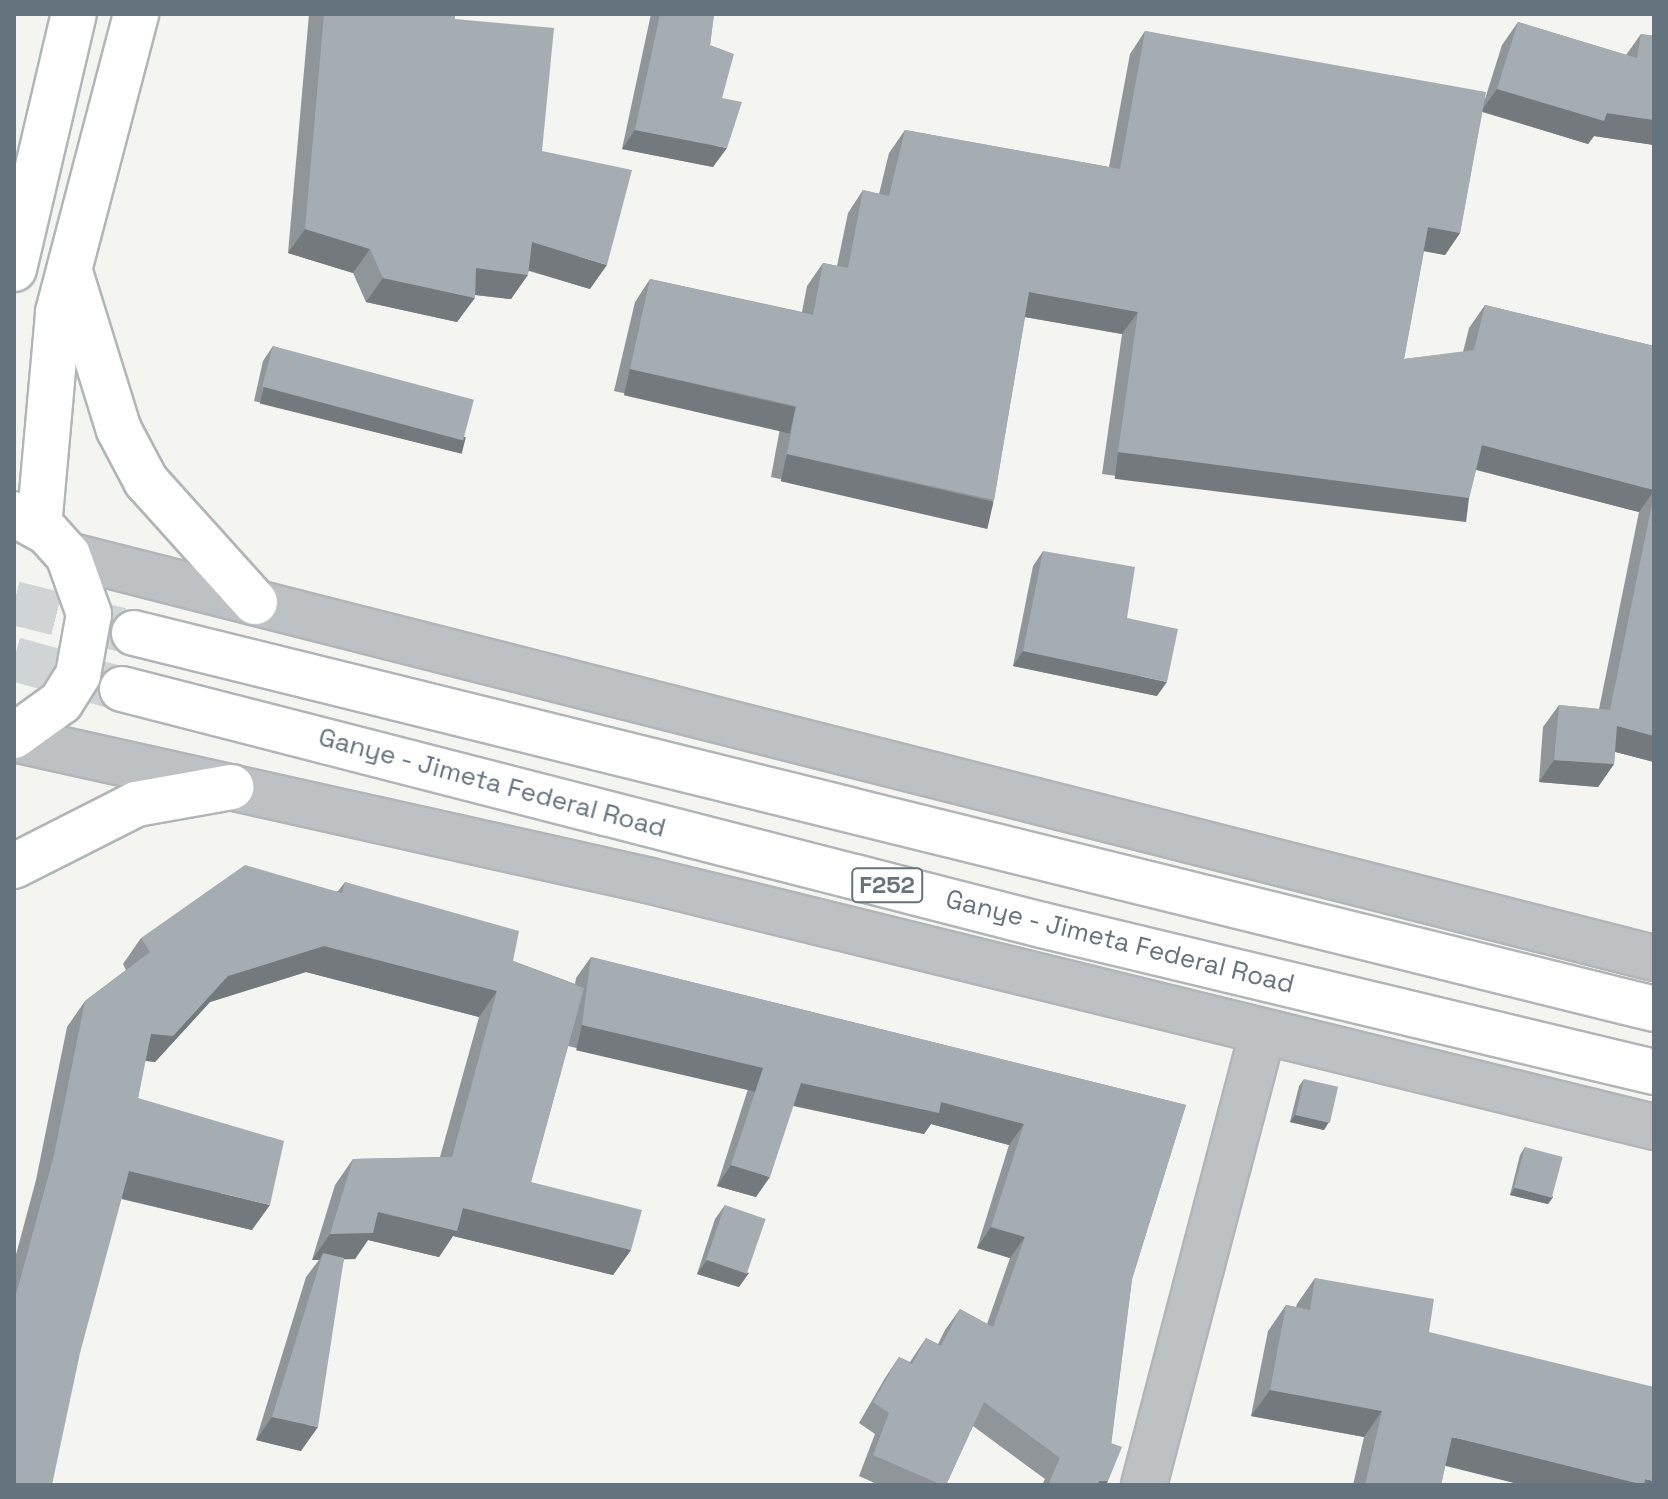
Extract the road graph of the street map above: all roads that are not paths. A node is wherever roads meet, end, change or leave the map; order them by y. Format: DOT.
graph roads {
  1 [pos="74,14"];
  2 [pos="136,14"];
  3 [pos="14,269"];
  4 [pos="70,270"];
  5 [pos="40,532"];
  6 [pos="255,602"];
  7 [pos="134,633"];
  8 [pos="122,689"];
  9 [pos="14,737"];
  10 [pos="231,787"];
  11 [pos="14,866"];
  12 [pos="1654,958"];
  13 [pos="1654,1009"];
  14 [pos="1262,1035"];
  15 [pos="1654,1072"];
  16 [pos="1654,1127"];
  17 [pos="1144,1485"];
  1 -- 3 [label="main road"];
  2 -- 4 [label="main road"];
  4 -- 5 [label="main road"];
  4 -- 6 [label="main road"];
  5 -- 6 [label="street"];
  5 -- 9 [label="main road"];
  6 -- 12 [label="street"];
  7 -- 13 [label="main road, F252"];
  8 -- 15 [label="main road, Ganye - Jimeta Federal Road / F252"];
  9 -- 10 [label="street"];
  10 -- 11 [label="main road"];
  10 -- 14 [label="street"];
  14 -- 16 [label="street"];
  14 -- 17 [label="street"];
}
